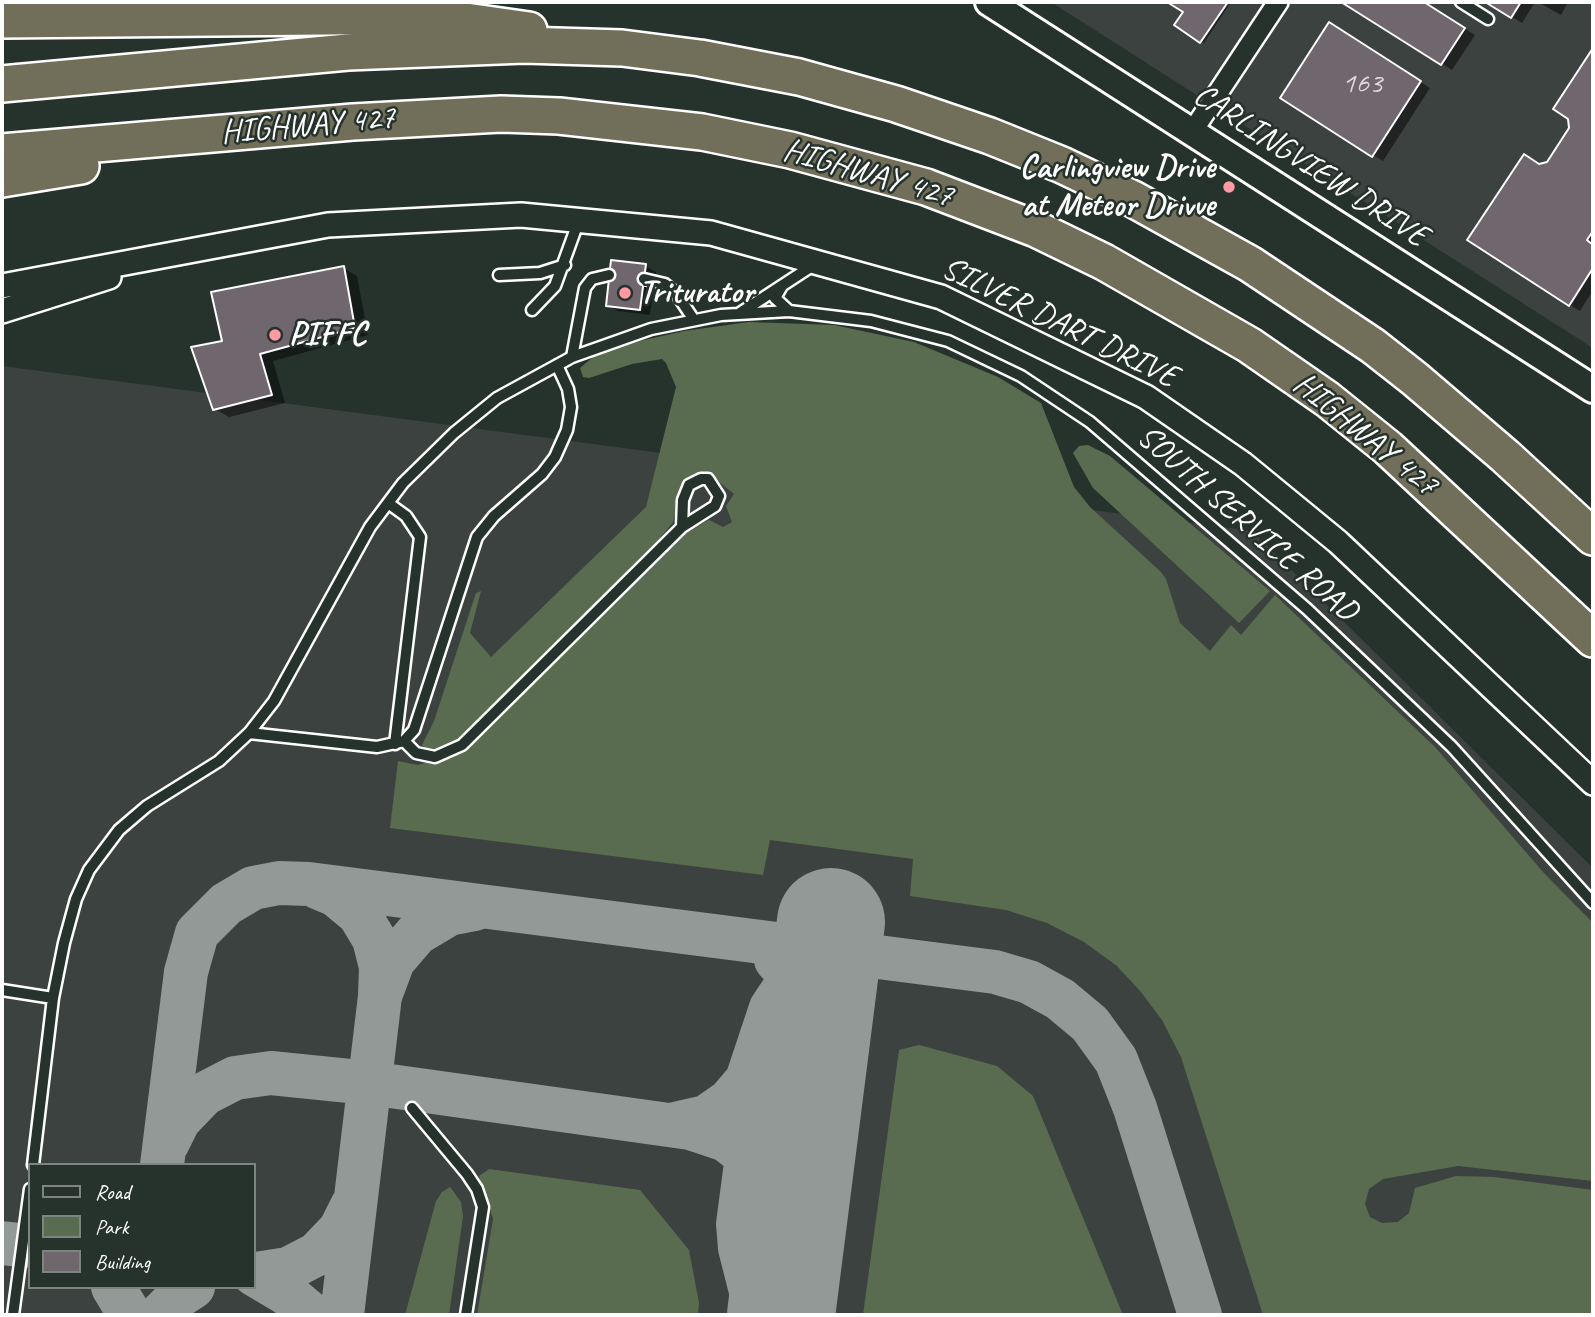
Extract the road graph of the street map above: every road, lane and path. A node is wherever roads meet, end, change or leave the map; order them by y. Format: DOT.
graph roads {
  1 [pos="989,2"];
  2 [pos="1278,2"];
  3 [pos="1461,2"];
  4 [pos="1488,19"];
  5 [pos="2,20"];
  6 [pos="622,48"];
  7 [pos="2,84"];
  8 [pos="353,121"];
  9 [pos="1192,132"];
  10 [pos="2,152"];
  11 [pos="2,179"];
  12 [pos="579,220"];
  13 [pos="167,256"];
  14 [pos="817,263"];
  15 [pos="565,265"];
  16 [pos="499,275"];
  17 [pos="610,275"];
  18 [pos="644,279"];
  19 [pos="787,280"];
  20 [pos="2,286"];
  21 [pos="532,310"];
  22 [pos="2,311"];
  23 [pos="789,311"];
  24 [pos="740,314"];
  25 [pos="694,320"];
  26 [pos="572,358"];
  27 [pos="557,365"];
  28 [pos="1593,389"];
  29 [pos="388,503"];
  30 [pos="682,527"];
  31 [pos="1593,537"];
  32 [pos="1593,639"];
  33 [pos="250,733"];
  34 [pos="400,743"];
  35 [pos="1591,782"];
  36 [pos="1593,903"];
  37 [pos="2,990"];
  38 [pos="53,998"];
  39 [pos="412,1108"];
  40 [pos="33,1163"];
  41 [pos="28,1204"];
  42 [pos="13,1315"];
  43 [pos="466,1315"];
  1 -- 9 [label="main road, CARLINGVIEW DRIVE"];
  2 -- 9 [label="street"];
  3 -- 4 [label="lane"];
  5 -- 6 [label="highway"];
  6 -- 7 [label="highway, HIGHWAY 427"];
  6 -- 31 [label="highway, HIGHWAY 427"];
  8 -- 10 [label="highway, HIGHWAY 427"];
  8 -- 11 [label="highway"];
  8 -- 32 [label="highway, HIGHWAY 427"];
  9 -- 28 [label="main road, CARLINGVIEW DRIVE"];
  12 -- 13 [label="street, SILVER DART DRIVE"];
  12 -- 14 [label="street, SILVER DART DRIVE"];
  12 -- 15 [label="lane"];
  13 -- 20 [label="street, SILVER DART DRIVE"];
  13 -- 22 [label="street, SILVER DART DRIVE"];
  14 -- 19 [label="lane, SOUTH SERVICE ROAD"];
  14 -- 35 [label="street, SILVER DART DRIVE"];
  15 -- 16 [label="lane"];
  15 -- 21 [label="lane"];
  17 -- 26 [label="lane"];
  18 -- 25 [label="lane"];
  19 -- 23 [label="lane"];
  19 -- 24 [label="lane, SOUTH SERVICE ROAD"];
  23 -- 24 [label="lane, SOUTH SERVICE ROAD"];
  23 -- 36 [label="lane, SOUTH SERVICE ROAD"];
  24 -- 25 [label="lane, SOUTH SERVICE ROAD"];
  25 -- 26 [label="lane, SOUTH SERVICE ROAD"];
  26 -- 27 [label="lane, SOUTH SERVICE ROAD"];
  27 -- 29 [label="lane, SOUTH SERVICE ROAD"];
  27 -- 34 [label="lane"];
  29 -- 33 [label="lane, SOUTH SERVICE ROAD"];
  29 -- 34 [label="lane"];
  30 -- 30 [label="lane"];
  30 -- 34 [label="lane"];
  33 -- 34 [label="lane"];
  33 -- 38 [label="lane, SOUTH SERVICE ROAD"];
  37 -- 38 [label="lane"];
  38 -- 40 [label="lane, SOUTH SERVICE ROAD"];
  39 -- 43 [label="lane"];
  41 -- 42 [label="lane"];
}
